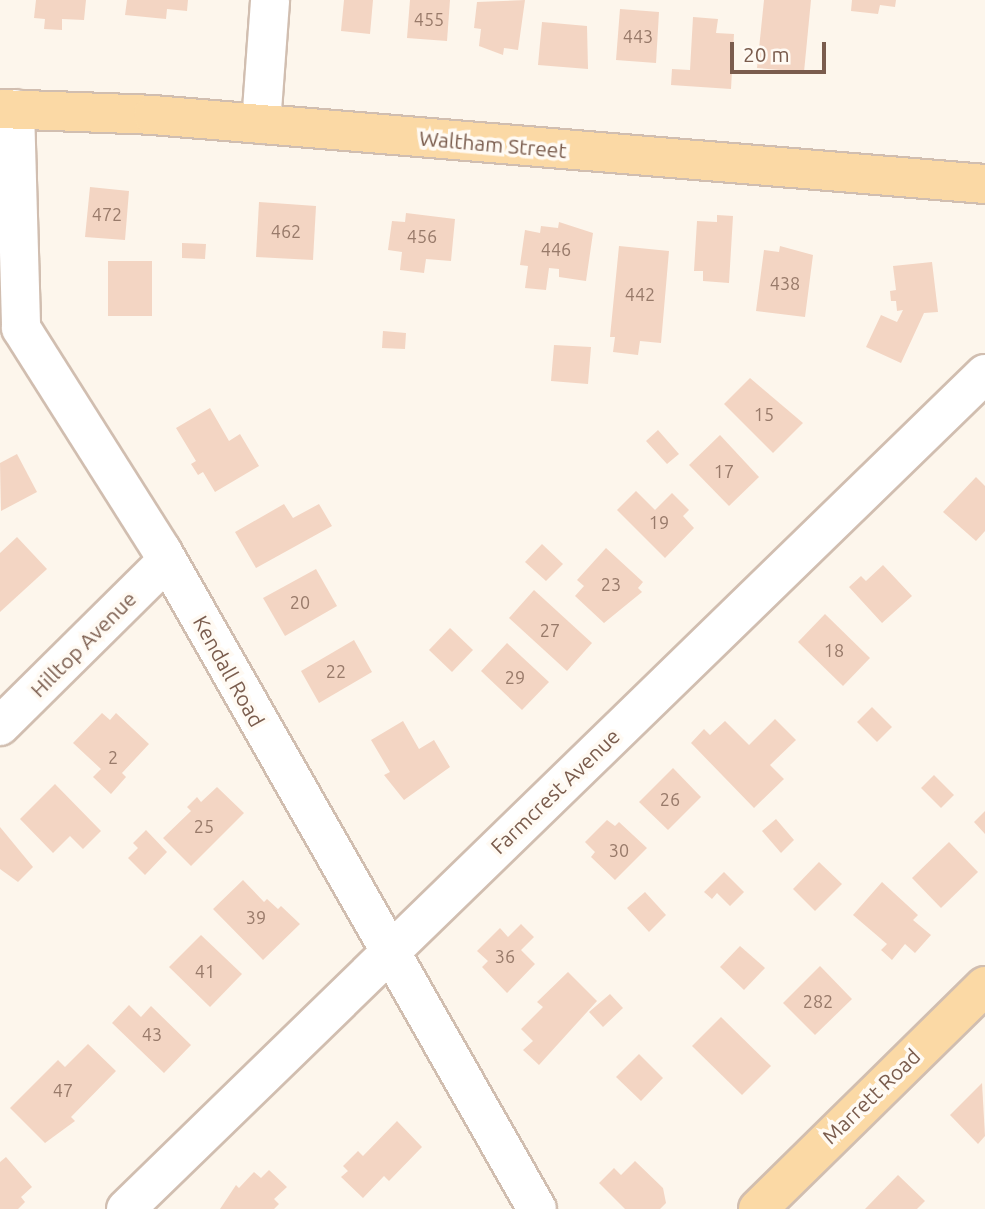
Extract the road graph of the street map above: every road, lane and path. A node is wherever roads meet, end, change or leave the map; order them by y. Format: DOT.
graph roads {
  1 [pos="270,0"];
  2 [pos="8,109"];
  3 [pos="261,124"];
  4 [pos="985,184"];
  5 [pos="985,373"];
  6 [pos="167,561"];
  7 [pos="0,726"];
  8 [pos="388,953"];
  9 [pos="985,986"];
  10 [pos="126,1209"];
  11 [pos="537,1209"];
  12 [pos="758,1209"];
  1 -- 3 [label="street"];
  2 -- 3 [label="main road, Waltham Street"];
  2 -- 6 [label="street, Kendall Road"];
  3 -- 4 [label="main road, Waltham Street"];
  5 -- 8 [label="street, Farmcrest Avenue"];
  6 -- 7 [label="street, Hilltop Avenue"];
  6 -- 8 [label="street, Kendall Road"];
  8 -- 10 [label="street, Farmcrest Avenue"];
  8 -- 11 [label="street, Kendall Road"];
  9 -- 12 [label="main road, Marrett Road"];
}
